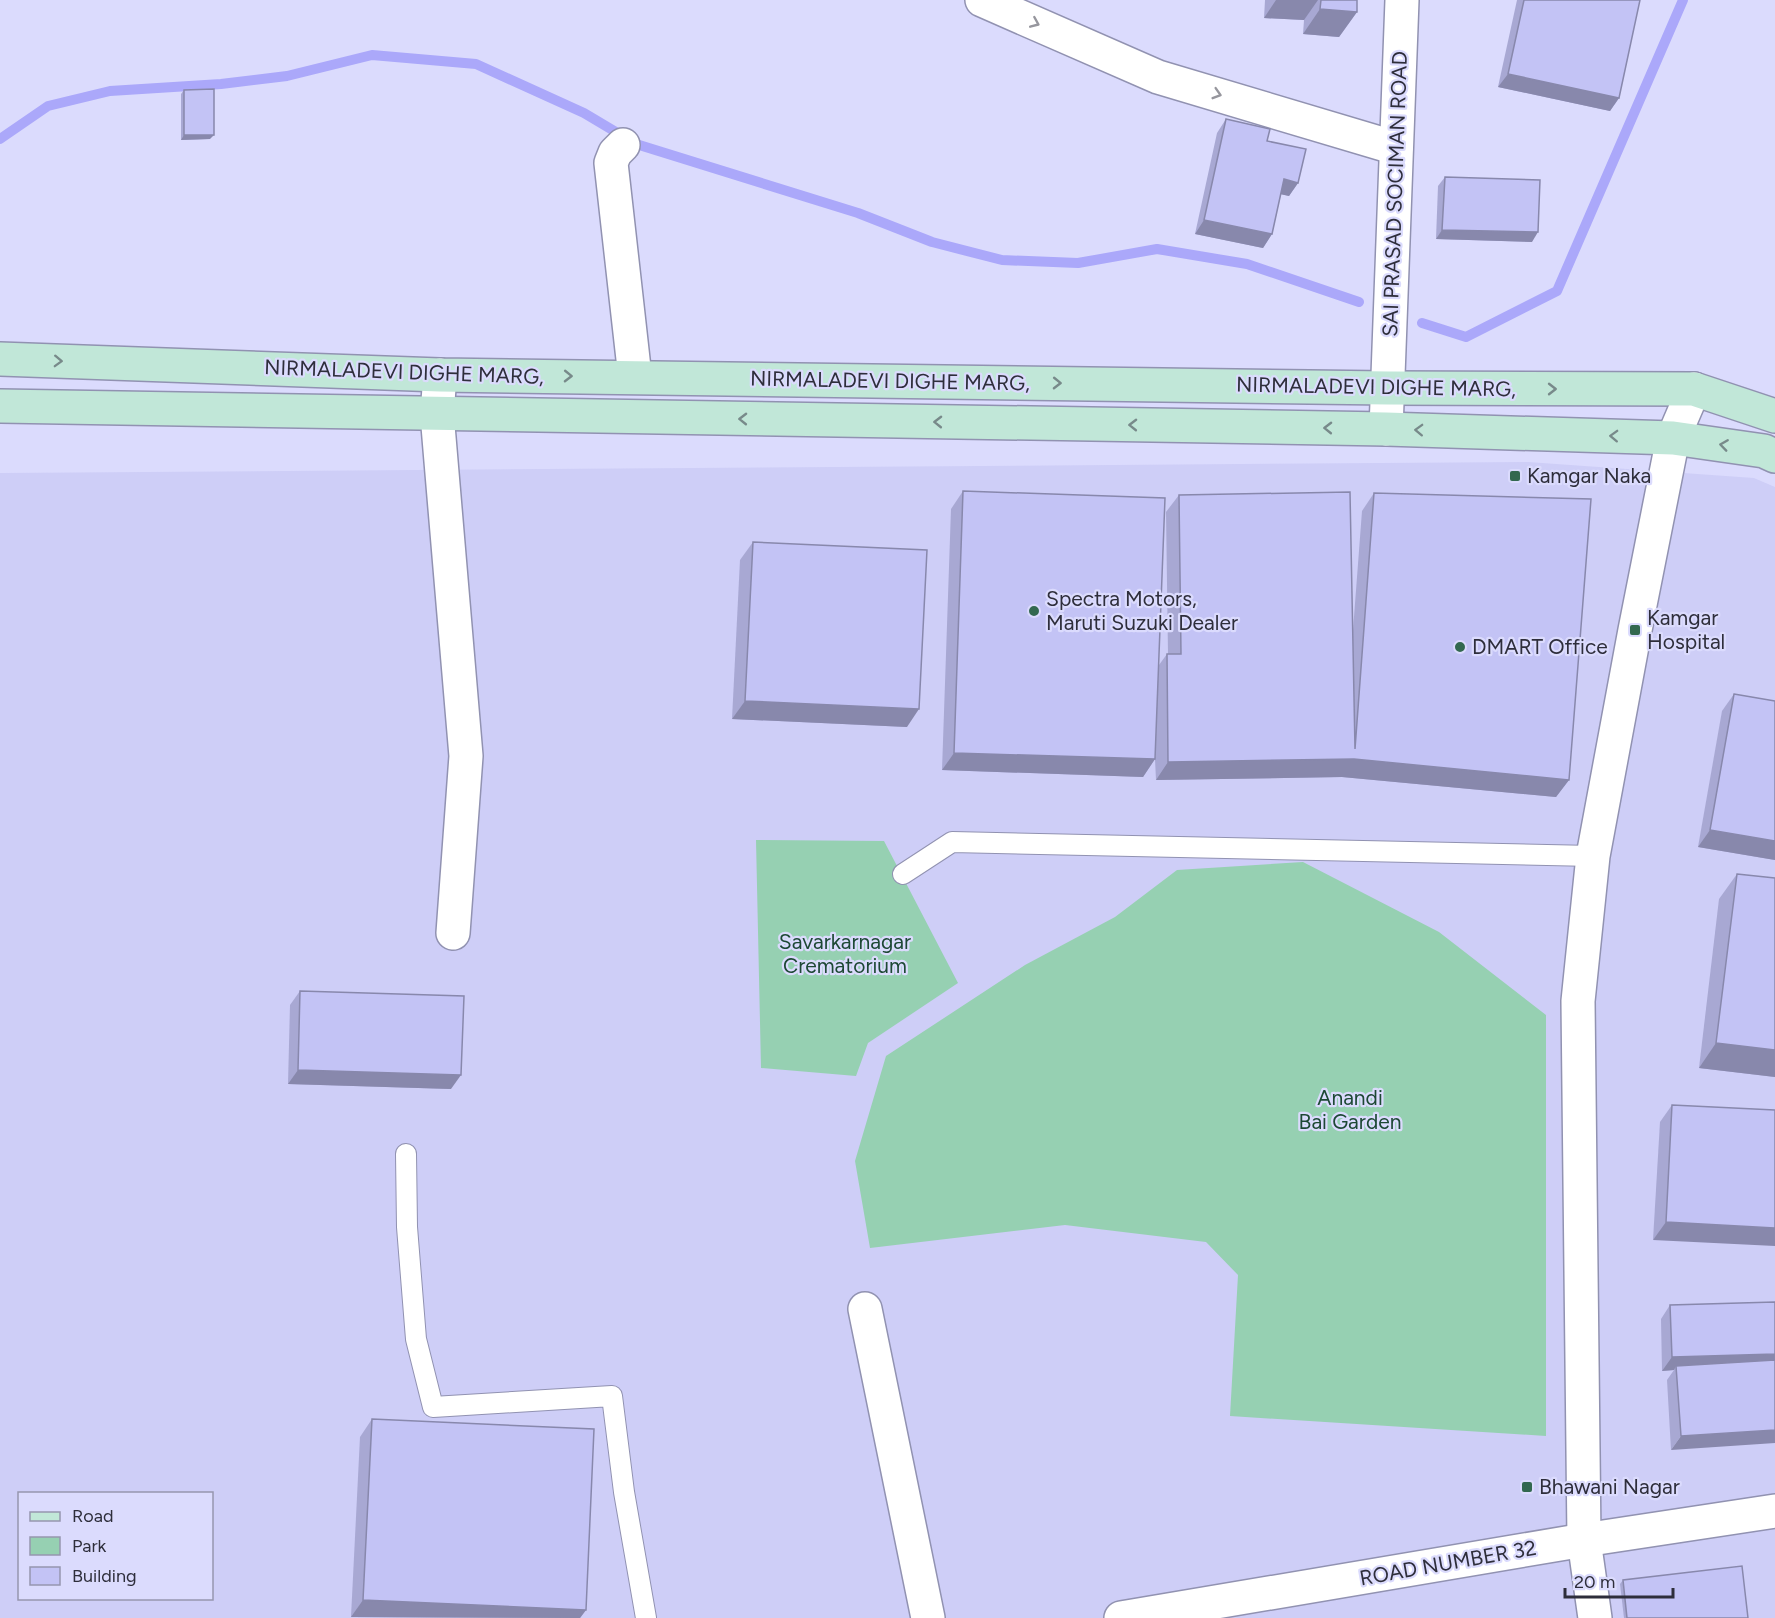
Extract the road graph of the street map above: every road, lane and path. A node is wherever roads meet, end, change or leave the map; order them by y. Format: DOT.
graph roads {
  1 [pos="982,0"];
  2 [pos="1402,0"];
  3 [pos="623,145"];
  4 [pos="1396,148"];
  5 [pos="0,359"];
  6 [pos="440,375"];
  7 [pos="635,377"];
  8 [pos="1388,388"];
  9 [pos="1694,389"];
  10 [pos="0,406"];
  11 [pos="437,414"];
  12 [pos="1775,416"];
  13 [pos="1386,429"];
  14 [pos="1673,438"];
  15 [pos="1775,456"];
  16 [pos="1593,856"];
  17 [pos="903,874"];
  18 [pos="453,933"];
  19 [pos="406,1154"];
  20 [pos="865,1309"];
  21 [pos="1775,1511"];
  22 [pos="1584,1540"];
  23 [pos="646,1618"];
  24 [pos="928,1618"];
  25 [pos="1121,1618"];
  26 [pos="1595,1618"];
  1 -- 4 [label="street, one-way"];
  2 -- 4 [label="street, SAI PRASAD SOCIMAN ROAD"];
  3 -- 7 [label="street"];
  4 -- 8 [label="street, SAI PRASAD SOCIMAN ROAD"];
  5 -- 6 [label="main road, NIRMALADEVI DIGHE MARG,, one-way"];
  6 -- 7 [label="main road, NIRMALADEVI DIGHE MARG,, one-way"];
  6 -- 11 [label="street"];
  7 -- 8 [label="main road, NIRMALADEVI DIGHE MARG,, one-way"];
  8 -- 9 [label="main road, NIRMALADEVI DIGHE MARG,, one-way"];
  8 -- 13 [label="street, SAI PRASAD SOCIMAN ROAD"];
  9 -- 12 [label="main road, NIRMALADEVI DIGHE MARG,"];
  9 -- 14 [label="street"];
  10 -- 11 [label="main road, NIRMALADEVI DIGHE MARG,"];
  13 -- 11 [label="main road, NIRMALADEVI DIGHE MARG,, one-way"];
  11 -- 18 [label="street"];
  14 -- 13 [label="main road, NIRMALADEVI DIGHE MARG,, one-way"];
  15 -- 14 [label="main road, NIRMALADEVI DIGHE MARG,, one-way"];
  14 -- 16 [label="street"];
  16 -- 17 [label="lane"];
  16 -- 22 [label="street"];
  19 -- 23 [label="lane"];
  20 -- 24 [label="street"];
  21 -- 22 [label="street, ROAD NUMBER 32"];
  22 -- 25 [label="street, ROAD NUMBER 32"];
  22 -- 26 [label="street"];
}
